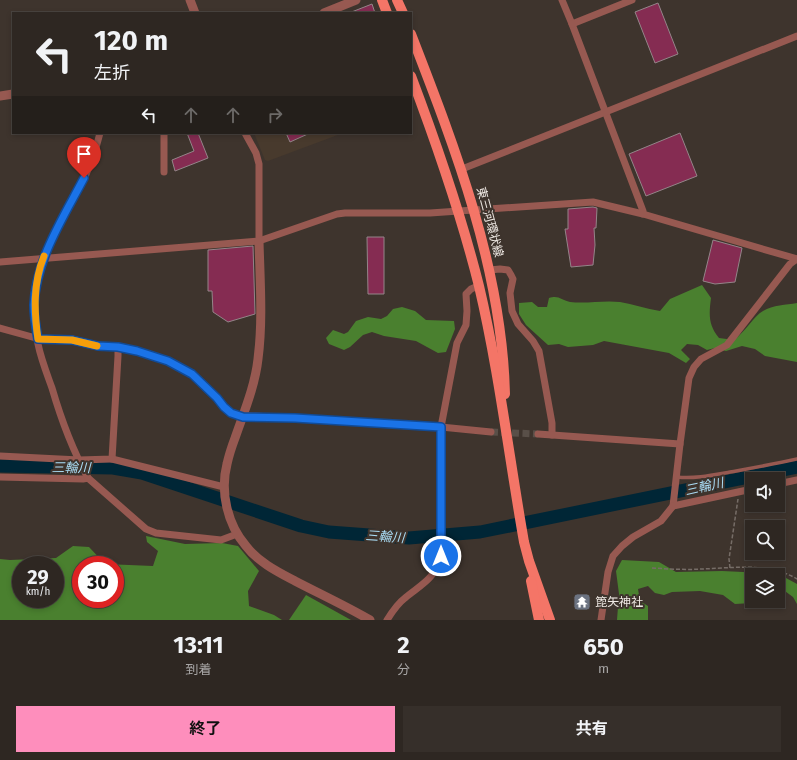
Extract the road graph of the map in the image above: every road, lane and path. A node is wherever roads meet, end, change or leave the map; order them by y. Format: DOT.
graph roads {
  1 [pos="190,0"];
  2 [pos="356,0"];
  3 [pos="382,0"];
  4 [pos="398,0"];
  5 [pos="562,0"];
  6 [pos="632,0"];
  7 [pos="195,12"];
  8 [pos="326,12"];
  9 [pos="387,12"];
  10 [pos="402,12"];
  11 [pos="572,24"];
  12 [pos="797,36"];
  13 [pos="412,37"];
  14 [pos="412,79"];
  15 [pos="12,94"];
  16 [pos="0,96"];
  17 [pos="605,112"];
  18 [pos="100,134"];
  19 [pos="164,134"];
  20 [pos="246,134"];
  21 [pos="462,170"];
  22 [pos="164,172"];
  23 [pos="473,210"];
  24 [pos="458,211"];
  25 [pos="643,214"];
  26 [pos="259,241"];
  27 [pos="43,258"];
  28 [pos="797,259"];
  29 [pos="0,262"];
  30 [pos="490,270"];
  31 [pos="478,286"];
  32 [pos="0,328"];
  33 [pos="38,339"];
  34 [pos="118,347"];
  35 [pos="243,417"];
  36 [pos="506,425"];
  37 [pos="441,427"];
  38 [pos="492,432"];
  39 [pos="538,434"];
  40 [pos="552,435"];
  41 [pos="680,444"];
  42 [pos="0,456"];
  43 [pos="112,459"];
  44 [pos="797,459"];
  45 [pos="80,460"];
  46 [pos="0,477"];
  47 [pos="87,477"];
  48 [pos="675,479"];
  49 [pos="797,480"];
  50 [pos="785,483"];
  51 [pos="224,489"];
  52 [pos="745,490"];
  53 [pos="732,493"];
  54 [pos="673,504"];
  55 [pos="237,534"];
  56 [pos="529,561"];
  57 [pos="652,568"];
  58 [pos="730,568"];
  59 [pos="797,578"];
  60 [pos="370,620"];
  61 [pos="386,620"];
  62 [pos="538,620"];
  63 [pos="550,620"];
  64 [pos="601,620"];
  1 -- 7 [label="street"];
  2 -- 8 [label="street"];
  3 -- 9 [label="main road"];
  4 -- 10 [label="main road"];
  5 -- 11 [label="street"];
  6 -- 11 [label="street"];
  11 -- 17 [label="street"];
  12 -- 17 [label="street"];
  13 -- 21 [label="main road, 東三河環状線"];
  14 -- 24 [label="main road, 東三河環状線"];
  15 -- 16 [label="street"];
  17 -- 21 [label="street"];
  17 -- 25 [label="street"];
  18 -- 27 [label="street"];
  19 -- 22 [label="street"];
  20 -- 26 [label="street"];
  21 -- 23 [label="main road, 東三河環状線"];
  23 -- 24 [label="street"];
  23 -- 25 [label="street"];
  23 -- 30 [label="main road, 東三河環状線"];
  24 -- 26 [label="street"];
  24 -- 31 [label="main road, 東三河環状線"];
  25 -- 28 [label="street"];
  26 -- 27 [label="street"];
  26 -- 35 [label="street"];
  27 -- 29 [label="street"];
  27 -- 33 [label="street"];
  28 -- 41 [label="street"];
  30 -- 36 [label="main road, 東三河環状線"];
  30 -- 40 [label="street"];
  31 -- 36 [label="main road, 東三河環状線"];
  31 -- 37 [label="street"];
  32 -- 33 [label="street"];
  33 -- 34 [label="street"];
  33 -- 45 [label="street"];
  34 -- 35 [label="street"];
  34 -- 43 [label="street"];
  35 -- 37 [label="street"];
  35 -- 51 [label="street"];
  36 -- 56 [label="main road, 東三河環状線"];
  37 -- 38 [label="street"];
  37 -- 61 [label="street"];
  39 -- 40 [label="street"];
  40 -- 41 [label="street"];
  41 -- 48 [label="street"];
  42 -- 45 [label="street"];
  43 -- 45 [label="street"];
  43 -- 51 [label="street"];
  44 -- 48 [label="lane"];
  45 -- 47 [label="street"];
  46 -- 47 [label="street"];
  47 -- 55 [label="street"];
  48 -- 54 [label="street"];
  49 -- 50 [label="street"];
  51 -- 55 [label="street"];
  52 -- 53 [label="street"];
  53 -- 54 [label="street"];
  53 -- 58 [label="path"];
  54 -- 64 [label="street"];
  55 -- 60 [label="street"];
  56 -- 62 [label="main road, 東三河環状線"];
  56 -- 63 [label="main road, 東三河環状線"];
  57 -- 58 [label="path"];
  58 -- 59 [label="path"];
}
